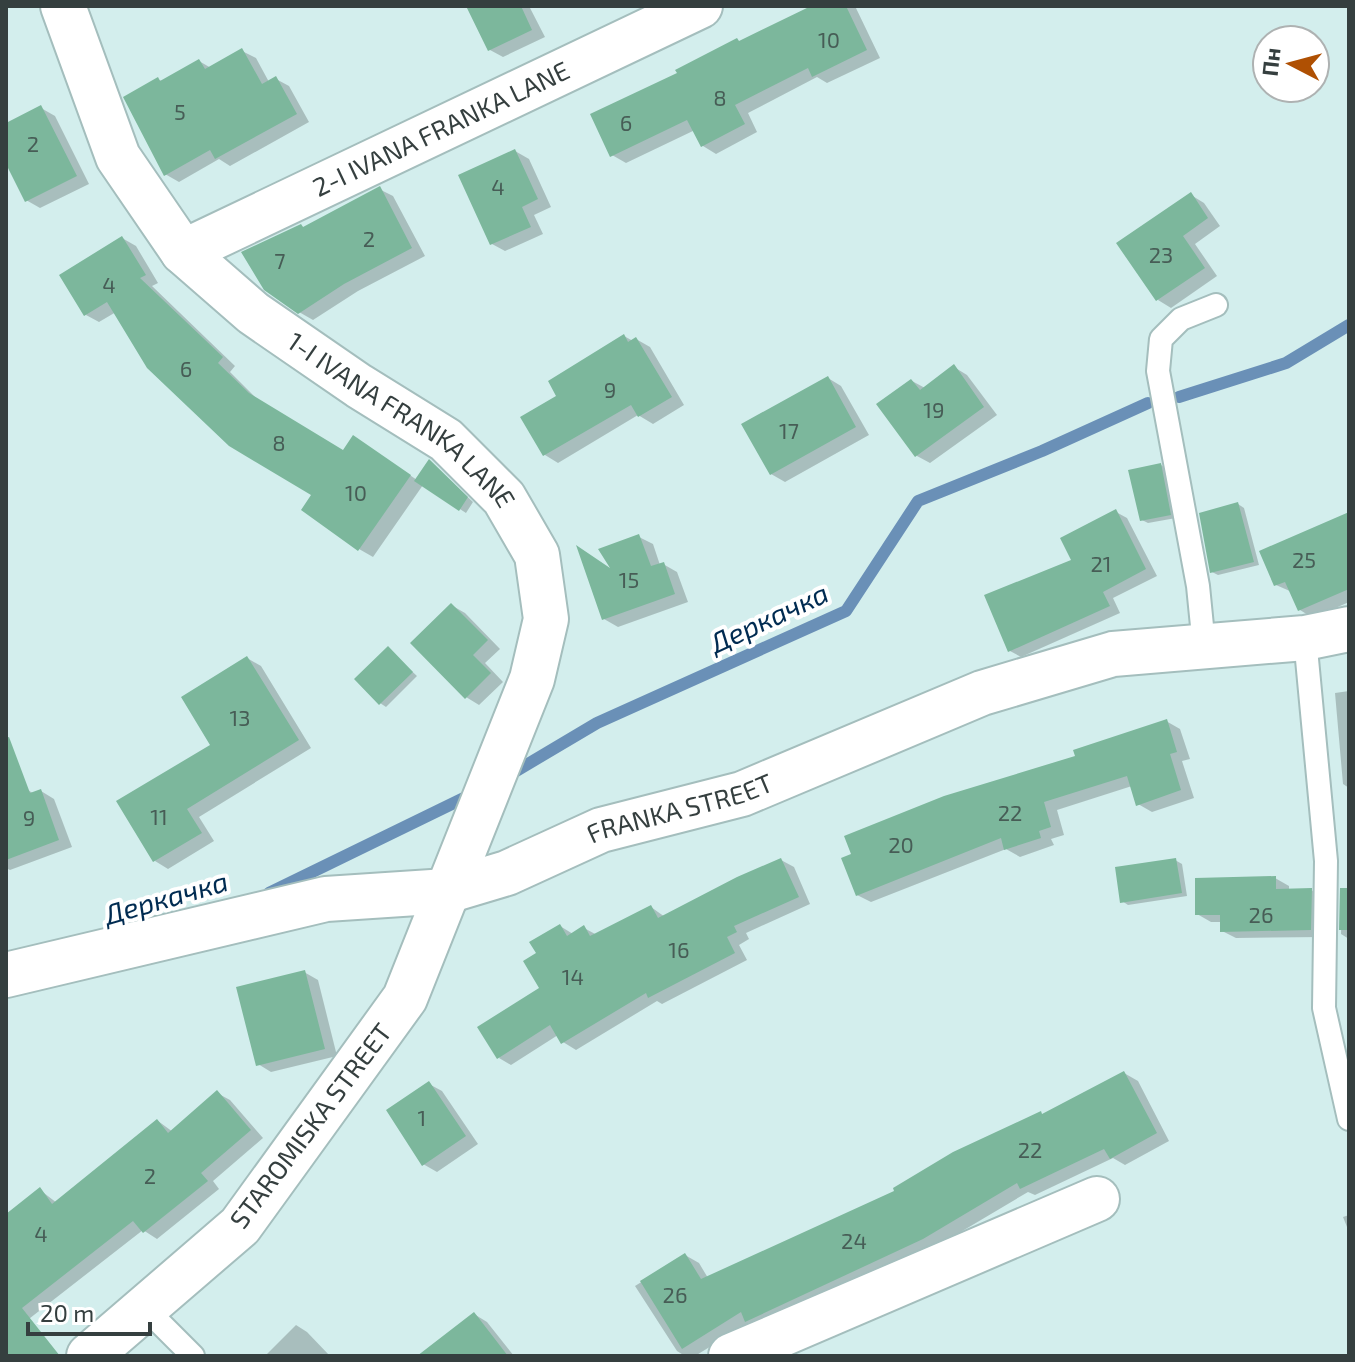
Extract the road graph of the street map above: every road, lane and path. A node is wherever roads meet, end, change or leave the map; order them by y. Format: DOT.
graph roads {
  1 [pos="63,6"];
  2 [pos="700,6"];
  3 [pos="183,252"];
  4 [pos="1216,305"];
  5 [pos="1349,629"];
  6 [pos="1305,638"];
  7 [pos="1204,646"];
  8 [pos="447,891"];
  9 [pos="6,975"];
  10 [pos="1349,1119"];
  11 [pos="1097,1199"];
  12 [pos="145,1308"];
  13 [pos="89,1356"];
  14 [pos="193,1356"];
  15 [pos="731,1356"];
  1 -- 3 [label="street, 1-I IVANA FRANKA LANE"];
  2 -- 3 [label="street, 2-I IVANA FRANKA LANE"];
  3 -- 8 [label="street, 1-I IVANA FRANKA LANE"];
  4 -- 7 [label="lane"];
  5 -- 6 [label="street, FRANKA STREET"];
  6 -- 7 [label="street, FRANKA STREET"];
  6 -- 10 [label="lane"];
  7 -- 8 [label="street, FRANKA STREET"];
  8 -- 9 [label="street, FRANKA STREET"];
  8 -- 12 [label="street, STAROMISKA STREET"];
  11 -- 15 [label="street"];
  12 -- 13 [label="street, STAROMISKA STREET"];
  12 -- 14 [label="lane"];
}
